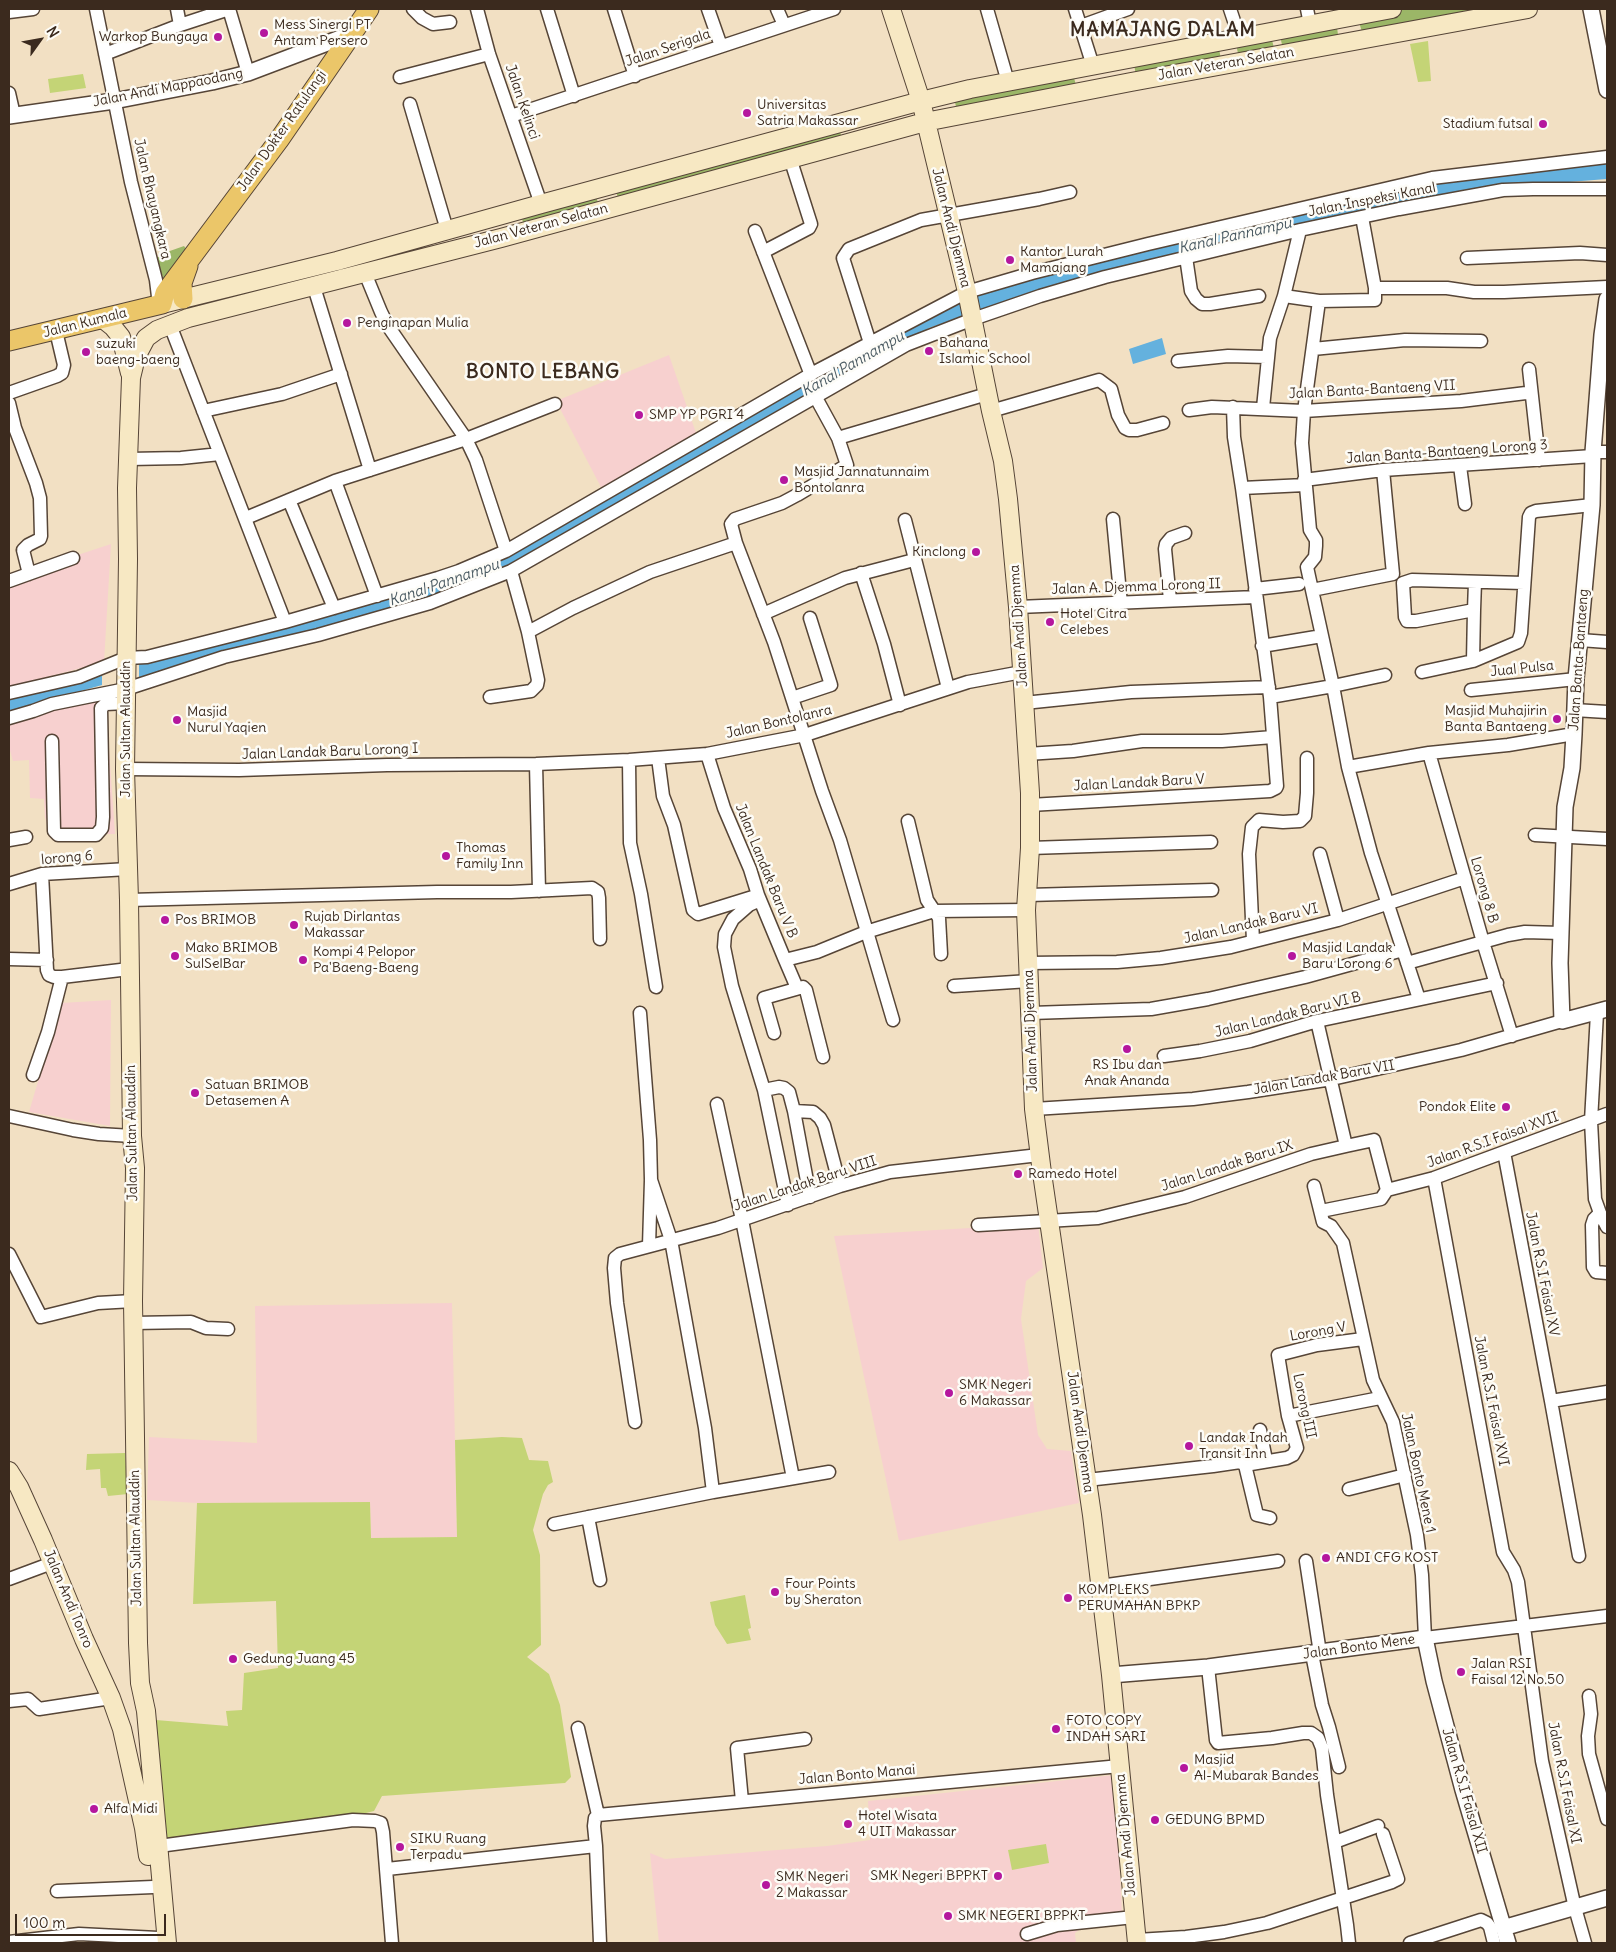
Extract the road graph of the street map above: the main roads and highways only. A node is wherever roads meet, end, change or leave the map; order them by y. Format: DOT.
graph roads {
  1 [pos="369,9"];
  2 [pos="891,9"];
  3 [pos="1392,9"];
  4 [pos="1528,9"];
  5 [pos="1372,11"];
  6 [pos="1309,16"];
  7 [pos="1346,17"];
  8 [pos="1351,41"];
  9 [pos="1129,60"];
  10 [pos="1131,82"];
  11 [pos="921,101"];
  12 [pos="926,122"];
  13 [pos="600,188"];
  14 [pos="606,208"];
  15 [pos="194,253"];
  16 [pos="183,298"];
  17 [pos="161,304"];
  18 [pos="188,318"];
  19 [pos="103,319"];
  20 [pos="163,328"];
  21 [pos="9,341"];
  22 [pos="131,378"];
  23 [pos="9,1471"];
  24 [pos="140,1683"];
  25 [pos="122,1729"];
  26 [pos="161,1941"];
  27 [pos="1137,1941"];
  1 -- 15 [label="main road, Jalan Dokter Ratulangi"];
  2 -- 11 [label="main road"];
  3 -- 5 [label="main road, Jalan Veteran Selatan"];
  4 -- 8 [label="main road, Jalan Veteran Selatan"];
  5 -- 7 [label="main road, Jalan Veteran Selatan"];
  6 -- 7 [label="main road, Jalan Veteran Selatan"];
  6 -- 9 [label="main road, Jalan Veteran Selatan"];
  7 -- 8 [label="main road"];
  8 -- 10 [label="main road, Jalan Veteran Selatan"];
  9 -- 10 [label="main road"];
  9 -- 11 [label="main road, Jalan Veteran Selatan"];
  10 -- 12 [label="main road, Jalan Veteran Selatan"];
  11 -- 12 [label="main road"];
  11 -- 13 [label="main road, Jalan Veteran Selatan"];
  12 -- 14 [label="main road, Jalan Veteran Selatan"];
  12 -- 27 [label="main road, Jalan Andi Djemma"];
  13 -- 14 [label="main road"];
  13 -- 16 [label="main road, Jalan Veteran Selatan"];
  14 -- 18 [label="main road, Jalan Veteran Selatan"];
  15 -- 16 [label="main road, Jalan Dokter Ratulangi"];
  15 -- 17 [label="main road, Jalan Dokter Ratulangi"];
  16 -- 17 [label="main road, Jalan Veteran Selatan"];
  16 -- 18 [label="main road"];
  17 -- 19 [label="main road, Jalan Kumala"];
  18 -- 20 [label="main road, Jalan Veteran Selatan"];
  19 -- 21 [label="main road, Jalan Kumala"];
  19 -- 22 [label="main road"];
  20 -- 22 [label="main road, Jalan Sultan Alauddin"];
  22 -- 24 [label="main road, Jalan Sultan Alauddin"];
  23 -- 25 [label="main road, Jalan Andi Tonro"];
  24 -- 25 [label="main road"];
  24 -- 26 [label="main road, Jalan Sultan Alauddin"];
  25 -- 26 [label="main road"];
}
